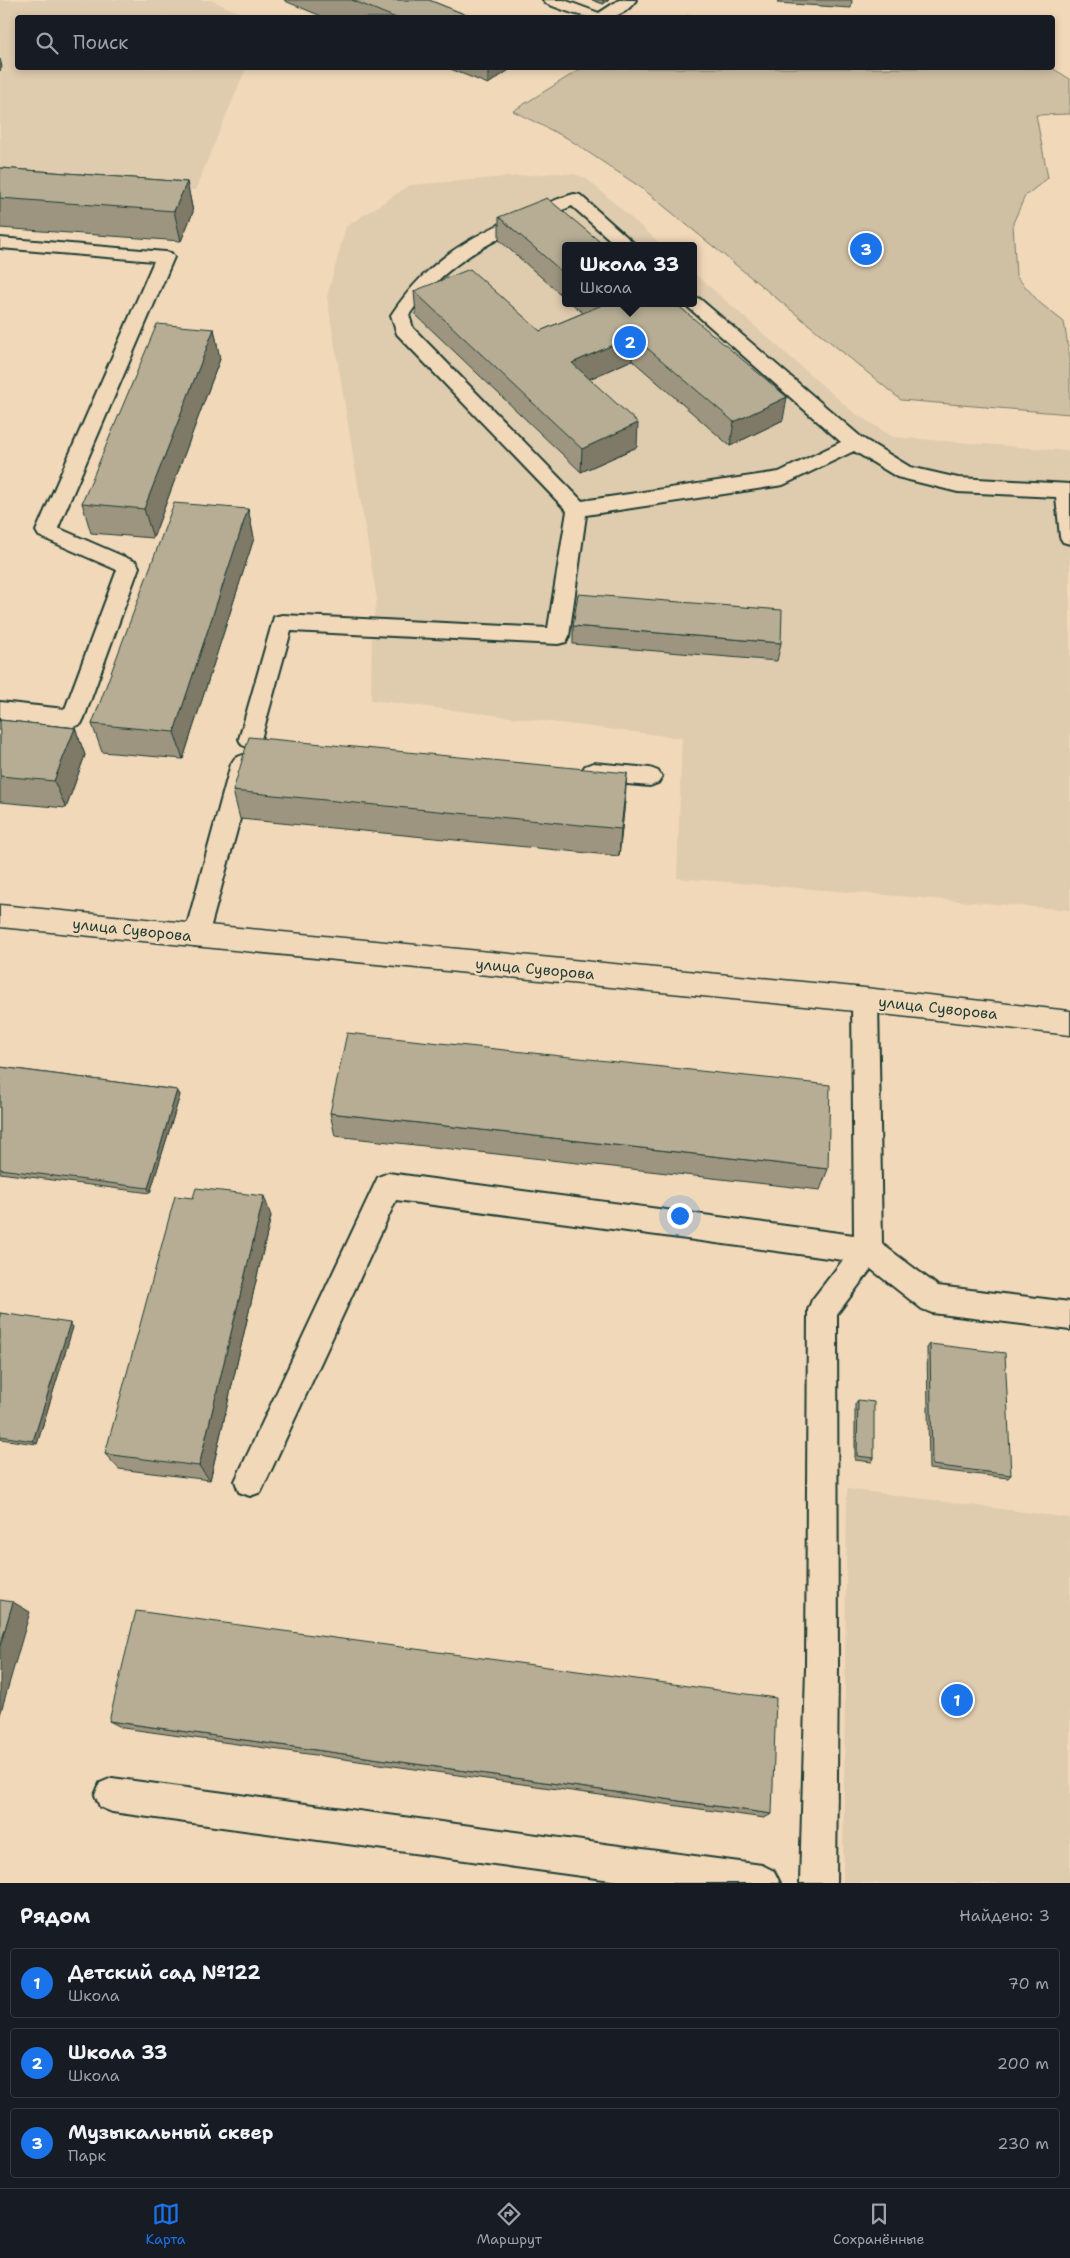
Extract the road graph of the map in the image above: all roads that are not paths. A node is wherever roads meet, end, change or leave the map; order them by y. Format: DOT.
graph roads {
  1 [pos="550,0"];
  2 [pos="629,0"];
  3 [pos="603,15"];
  4 [pos="608,15"];
  5 [pos="623,242"];
  6 [pos="0,243"];
  7 [pos="697,306"];
  8 [pos="855,443"];
  9 [pos="1067,491"];
  10 [pos="577,509"];
  11 [pos="1070,537"];
  12 [pos="0,711"];
  13 [pos="572,770"];
  14 [pos="650,778"];
  15 [pos="0,916"];
  16 [pos="196,936"];
  17 [pos="865,1000"];
  18 [pos="1070,1023"];
  19 [pos="868,1250"];
  20 [pos="1070,1316"];
  21 [pos="250,1480"];
  22 [pos="112,1796"];
  23 [pos="762,1883"];
  24 [pos="818,1883"];
  1 -- 3 [label="lane"];
  2 -- 4 [label="lane"];
  5 -- 10 [label="lane"];
  6 -- 12 [label="lane"];
  7 -- 8 [label="lane"];
  8 -- 9 [label="lane"];
  8 -- 10 [label="lane"];
  9 -- 11 [label="lane"];
  10 -- 16 [label="lane"];
  13 -- 14 [label="lane"];
  15 -- 16 [label="main road, улица Суворова"];
  16 -- 17 [label="main road, улица Суворова"];
  17 -- 18 [label="main road, улица Суворова"];
  17 -- 19 [label="lane"];
  19 -- 20 [label="lane"];
  19 -- 21 [label="lane"];
  19 -- 24 [label="lane"];
  22 -- 23 [label="lane"];
}
